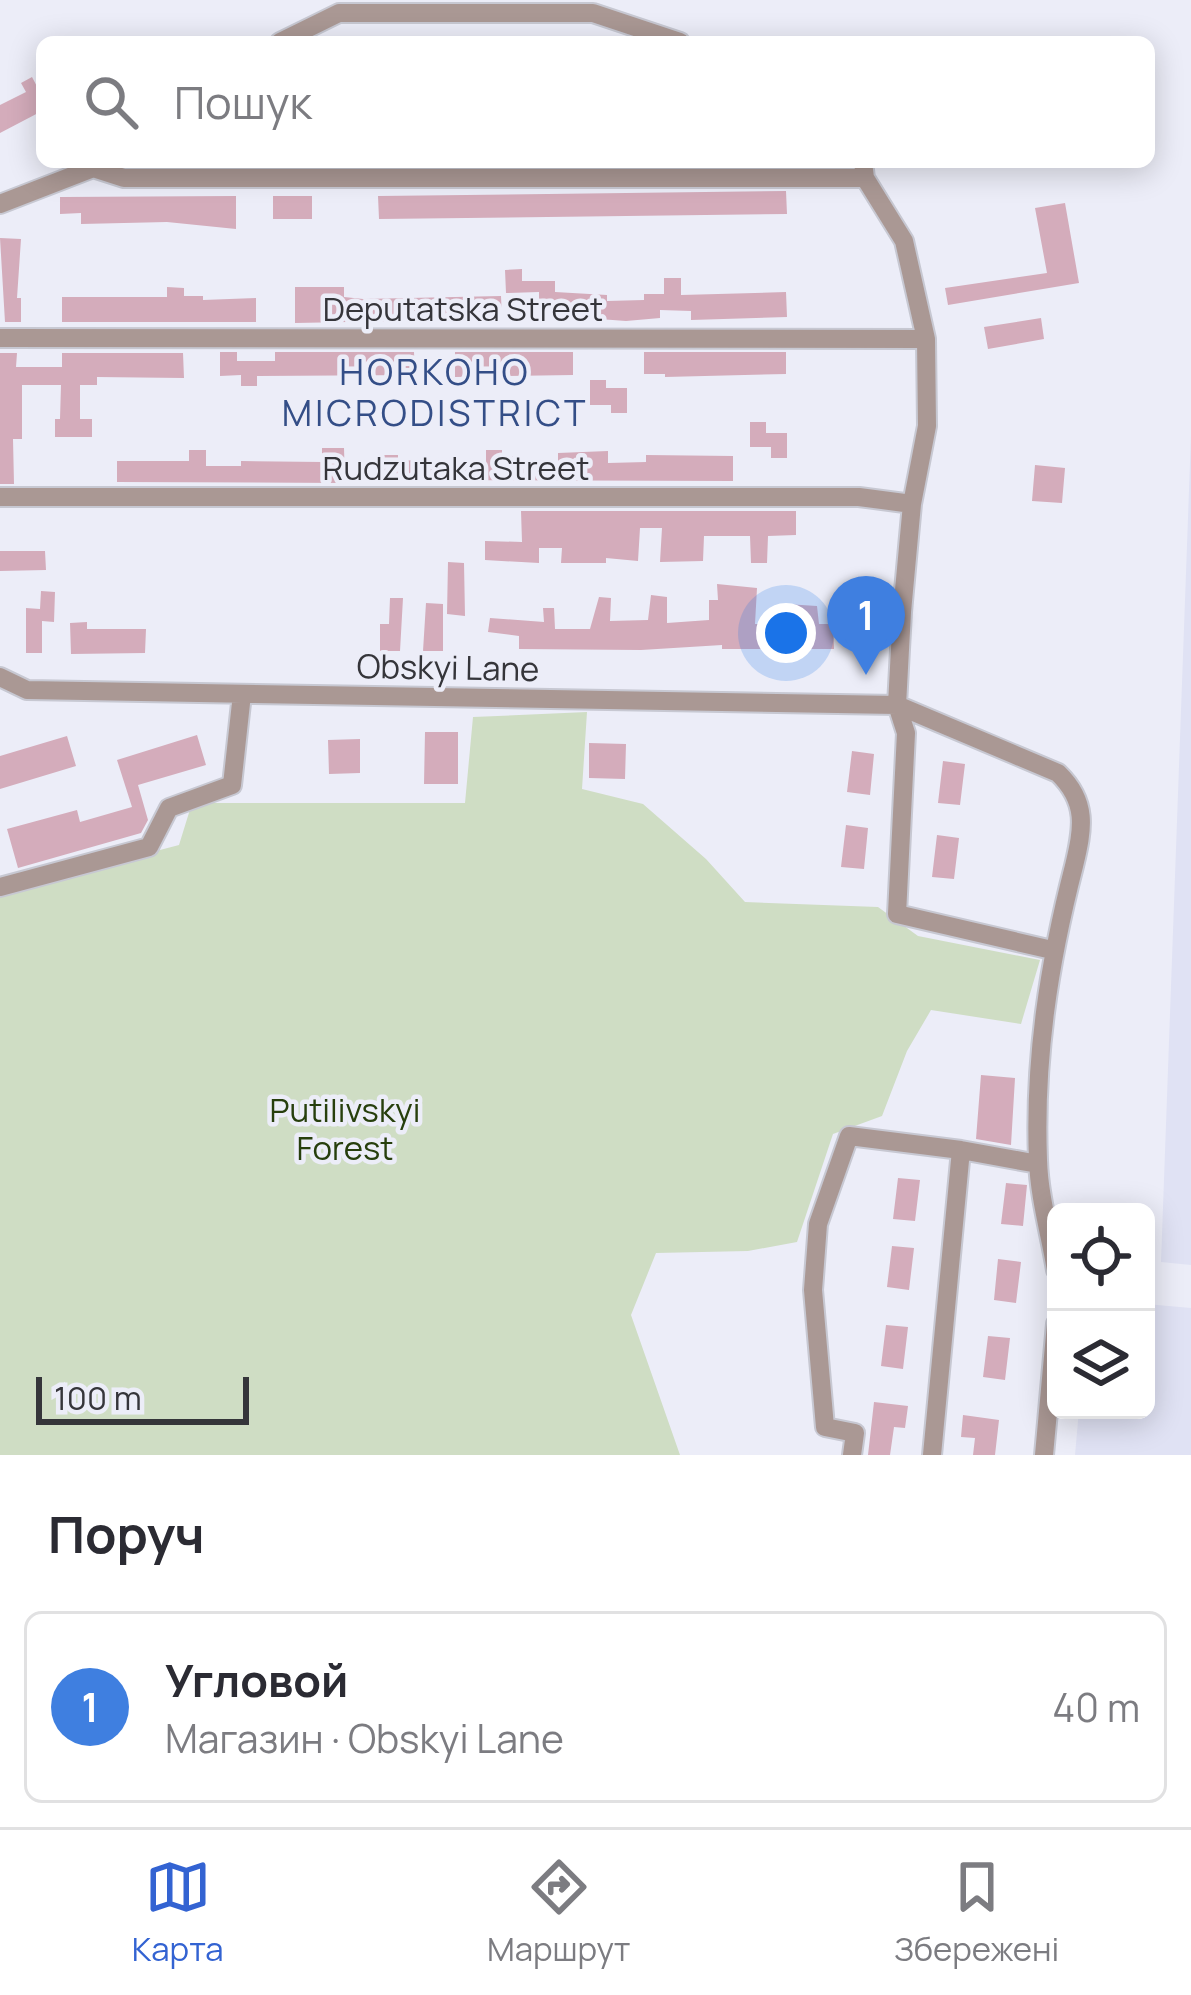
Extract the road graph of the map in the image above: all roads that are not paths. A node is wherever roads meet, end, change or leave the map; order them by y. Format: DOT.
graph roads {
  1 [pos="292,36"];
  2 [pos="662,36"];
  3 [pos="89,168"];
  4 [pos="102,168"];
  5 [pos="864,170"];
  6 [pos="0,204"];
  7 [pos="0,338"];
  8 [pos="926,339"];
  9 [pos="0,497"];
  10 [pos="912,504"];
  11 [pos="0,677"];
  12 [pos="242,694"];
  13 [pos="897,705"];
  14 [pos="0,887"];
  15 [pos="1052,950"];
  16 [pos="961,1150"];
  17 [pos="1038,1164"];
  18 [pos="1047,1217"];
  19 [pos="1047,1419"];
  20 [pos="852,1455"];
  21 [pos="932,1455"];
  22 [pos="1044,1455"];
  1 -- 2 [label="street"];
  3 -- 6 [label="street"];
  4 -- 5 [label="street"];
  5 -- 8 [label="street"];
  7 -- 8 [label="street, Deputatska Street"];
  8 -- 10 [label="street"];
  9 -- 10 [label="street, Rudzutaka Street"];
  10 -- 13 [label="street"];
  11 -- 12 [label="street, Obskyi Lane"];
  12 -- 13 [label="street, Obskyi Lane"];
  12 -- 14 [label="street"];
  13 -- 15 [label="street"];
  13 -- 15 [label="street"];
  15 -- 17 [label="street"];
  16 -- 17 [label="street"];
  16 -- 20 [label="street"];
  16 -- 21 [label="street"];
  17 -- 18 [label="street"];
  19 -- 22 [label="street"];
}
